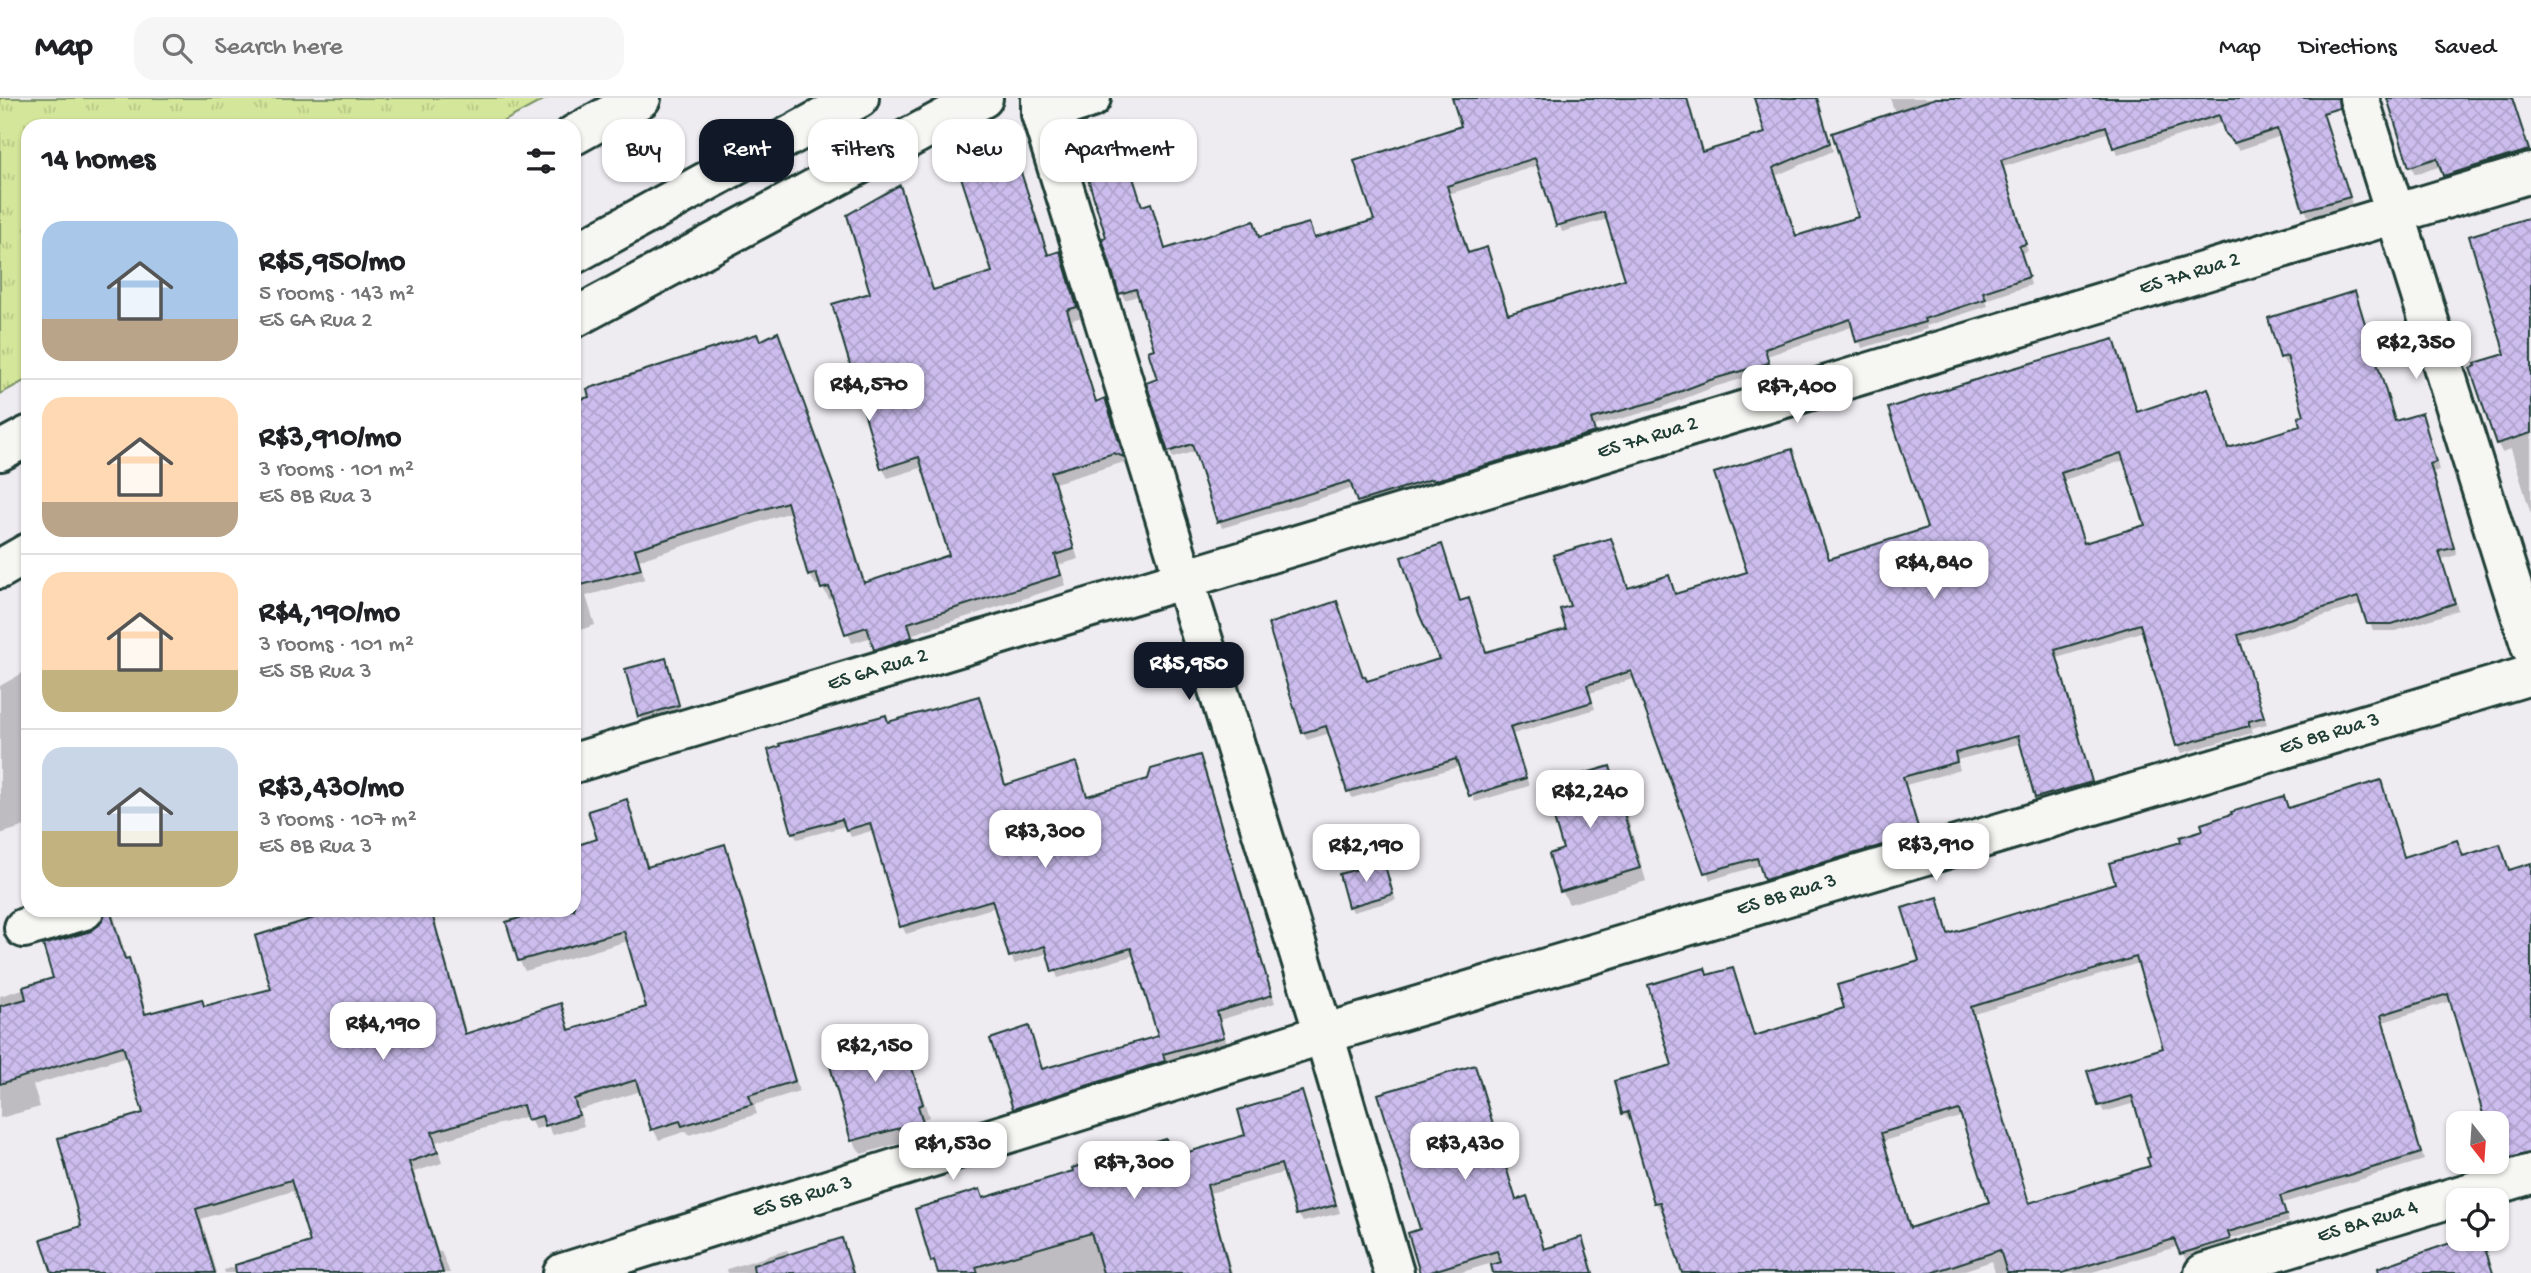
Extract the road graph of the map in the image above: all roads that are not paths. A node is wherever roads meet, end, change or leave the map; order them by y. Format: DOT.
graph roads {
  1 [pos="641,98"];
  2 [pos="859,98"];
  3 [pos="983,98"];
  4 [pos="1091,98"];
  5 [pos="2358,98"];
  6 [pos="1036,103"];
  7 [pos="581,131"];
  8 [pos="2531,173"];
  9 [pos="2394,213"];
  10 [pos="581,250"];
  11 [pos="581,314"];
  12 [pos="21,440"];
  13 [pos="0,451"];
  14 [pos="21,557"];
  15 [pos="0,569"];
  16 [pos="1182,580"];
  17 [pos="2531,646"];
  18 [pos="2531,675"];
  19 [pos="581,761"];
  20 [pos="61,917"];
  21 [pos="24,928"];
  22 [pos="1324,1034"];
  23 [pos="2531,1174"];
  24 [pos="563,1273"];
  25 [pos="1394,1273"];
  26 [pos="2204,1273"];
  1 -- 7 [label="street"];
  2 -- 10 [label="street"];
  3 -- 11 [label="street"];
  4 -- 6 [label="street"];
  5 -- 9 [label="street"];
  6 -- 16 [label="street"];
  8 -- 9 [label="street, ES 7A Rua 2"];
  9 -- 16 [label="street, ES 7A Rua 2"];
  9 -- 17 [label="street"];
  12 -- 13 [label="street"];
  14 -- 15 [label="street"];
  16 -- 19 [label="street, ES 6A Rua 2"];
  16 -- 22 [label="street"];
  18 -- 22 [label="street, ES 8B Rua 3"];
  20 -- 21 [label="street"];
  22 -- 24 [label="street, ES 5B Rua 3"];
  22 -- 25 [label="street"];
  23 -- 26 [label="street, ES 8A Rua 4"];
}
